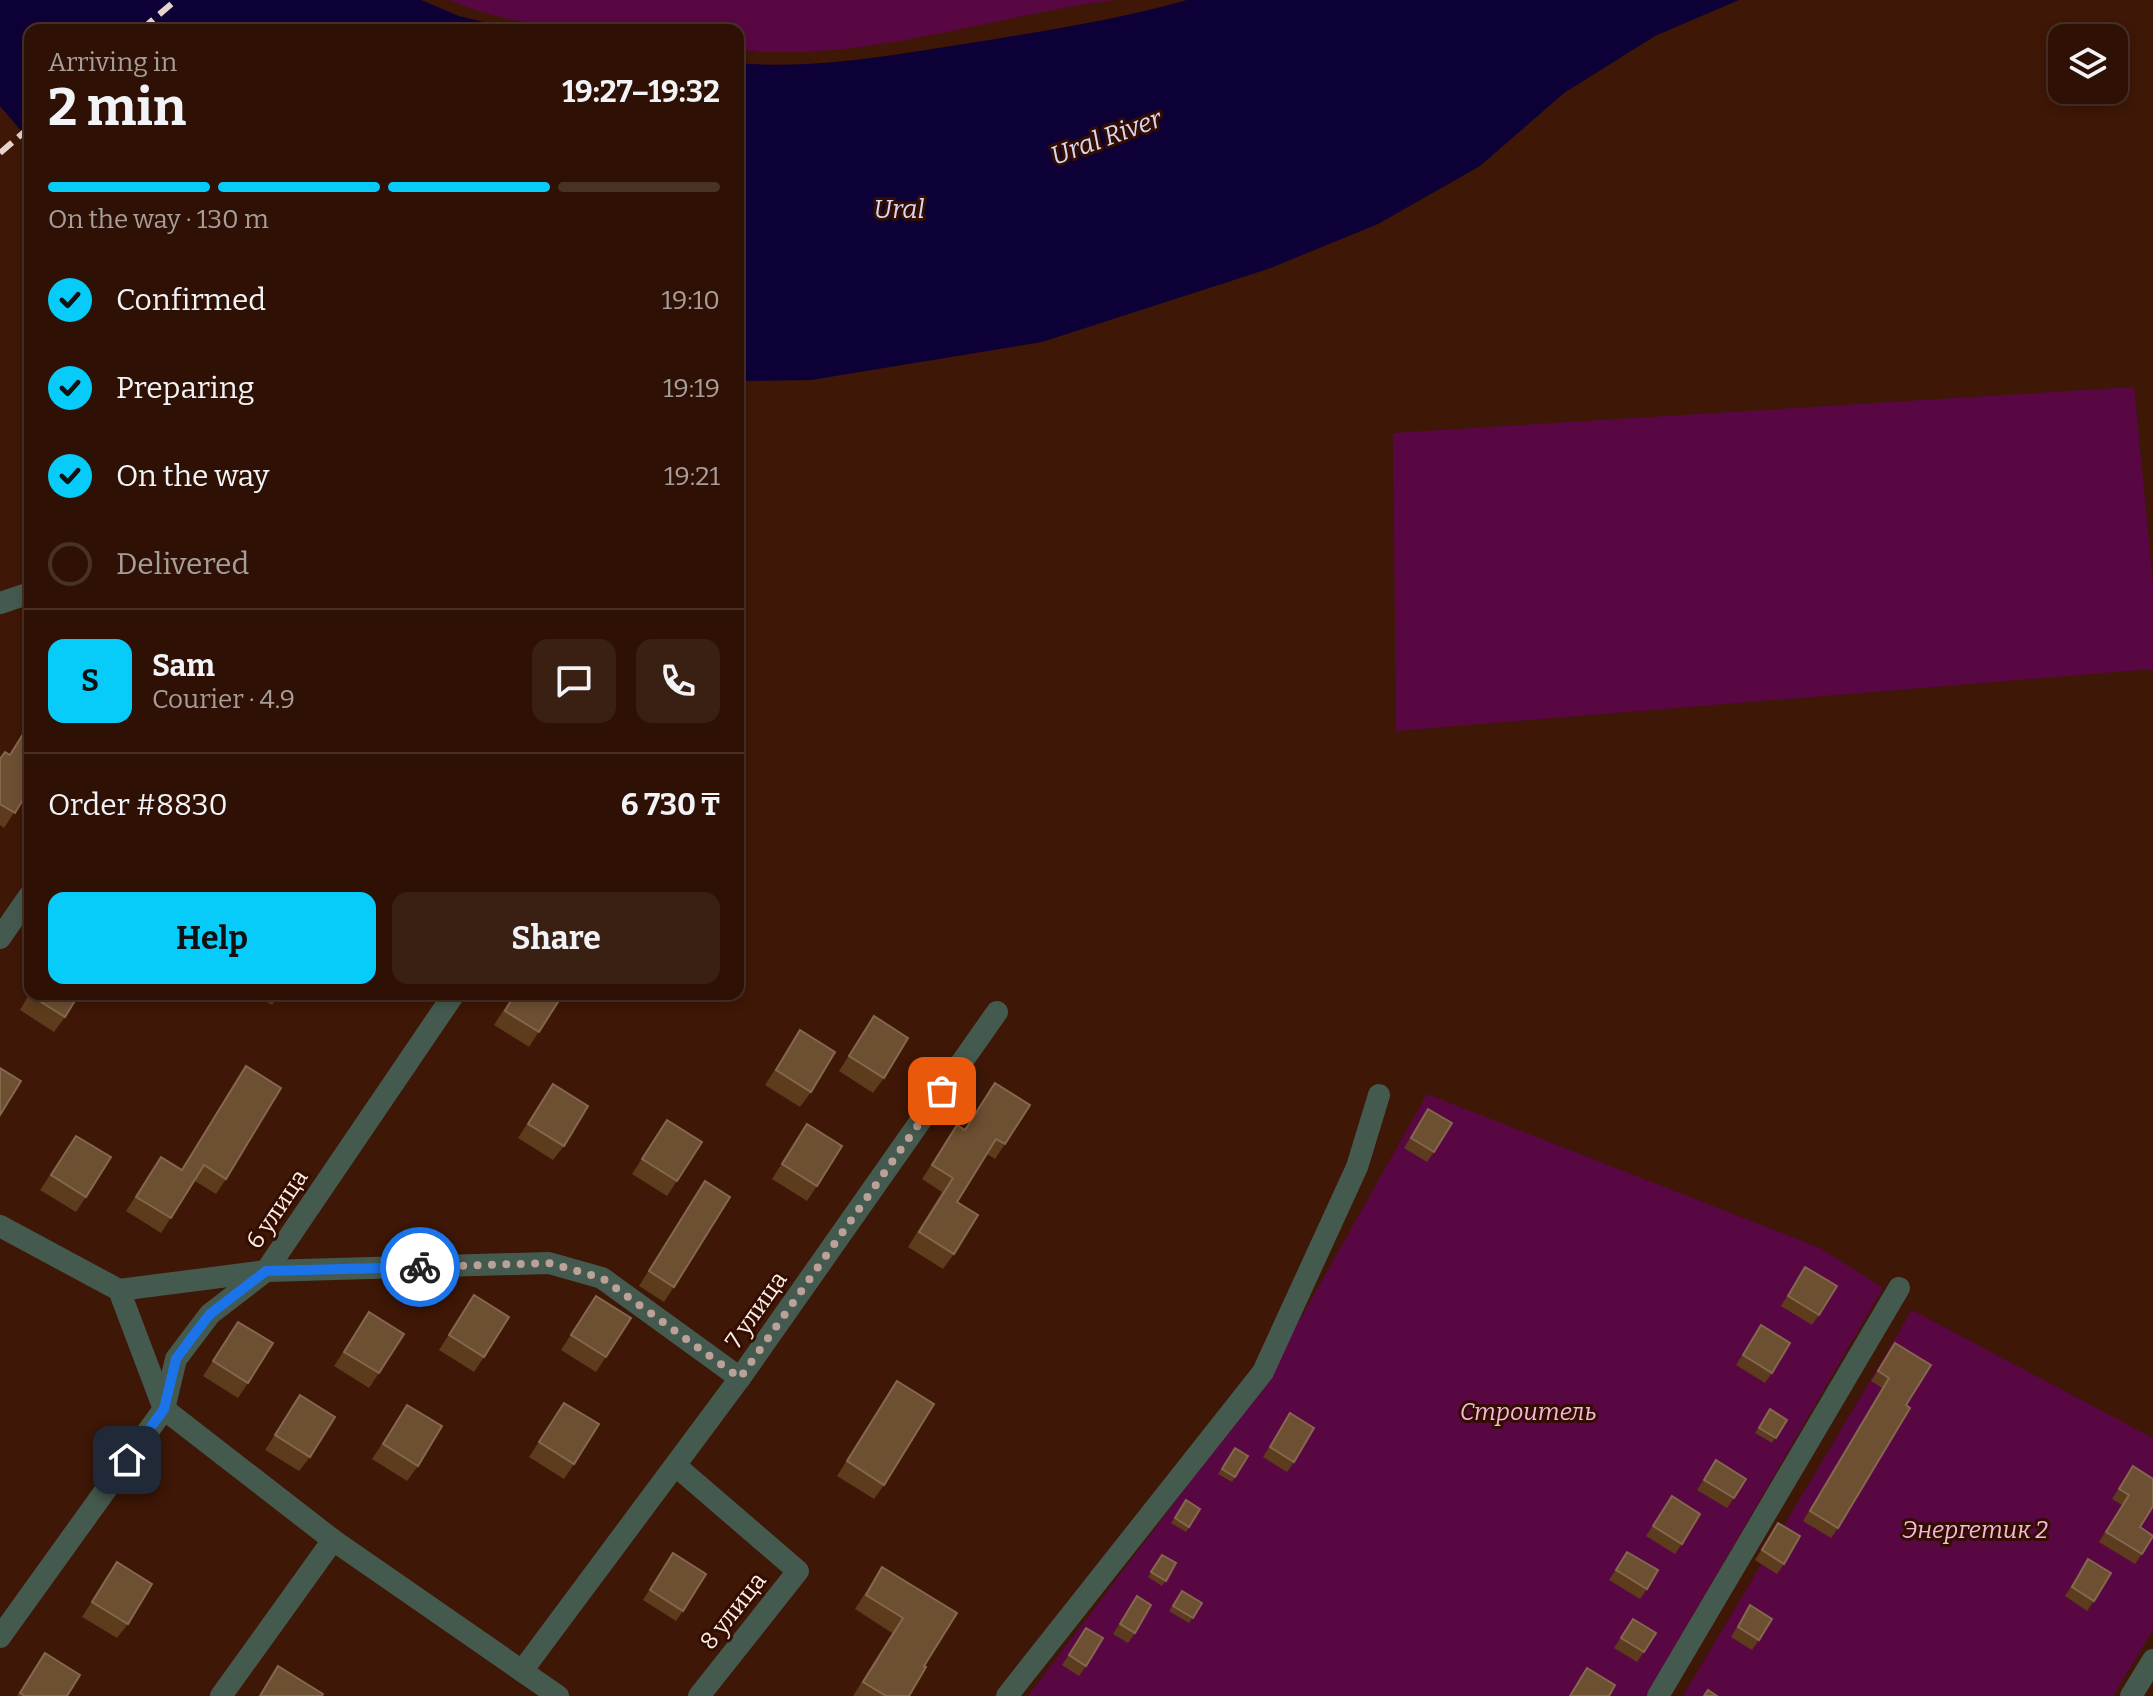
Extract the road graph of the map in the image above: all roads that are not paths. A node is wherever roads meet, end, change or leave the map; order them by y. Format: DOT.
graph roads {
  1 [pos="24,595"];
  2 [pos="0,603"];
  3 [pos="24,904"];
  4 [pos="0,938"];
  5 [pos="450,1000"];
  6 [pos="997,1012"];
  7 [pos="1379,1095"];
  8 [pos="0,1226"];
  9 [pos="266,1271"];
  10 [pos="1899,1288"];
  11 [pos="119,1290"];
  12 [pos="740,1378"];
  13 [pos="164,1409"];
  14 [pos="676,1466"];
  15 [pos="333,1540"];
  16 [pos="0,1637"];
  17 [pos="2153,1660"];
  18 [pos="522,1671"];
  19 [pos="221,1696"];
  20 [pos="558,1696"];
  21 [pos="699,1696"];
  22 [pos="1007,1696"];
  23 [pos="1658,1696"];
  24 [pos="2131,1696"];
  1 -- 2 [label="street"];
  3 -- 4 [label="street"];
  5 -- 9 [label="street, 6 улица"];
  6 -- 12 [label="street, 7 улица"];
  7 -- 22 [label="street"];
  8 -- 11 [label="street"];
  9 -- 11 [label="street"];
  9 -- 12 [label="street"];
  9 -- 13 [label="street, 6 улица"];
  10 -- 23 [label="street"];
  11 -- 13 [label="street"];
  12 -- 14 [label="street, 7 улица"];
  13 -- 15 [label="street"];
  13 -- 16 [label="street, 6 улица"];
  14 -- 18 [label="street, 7 улица"];
  14 -- 21 [label="street, 8 улица"];
  15 -- 18 [label="street"];
  15 -- 19 [label="street"];
  17 -- 24 [label="street"];
  18 -- 20 [label="street"];
}
